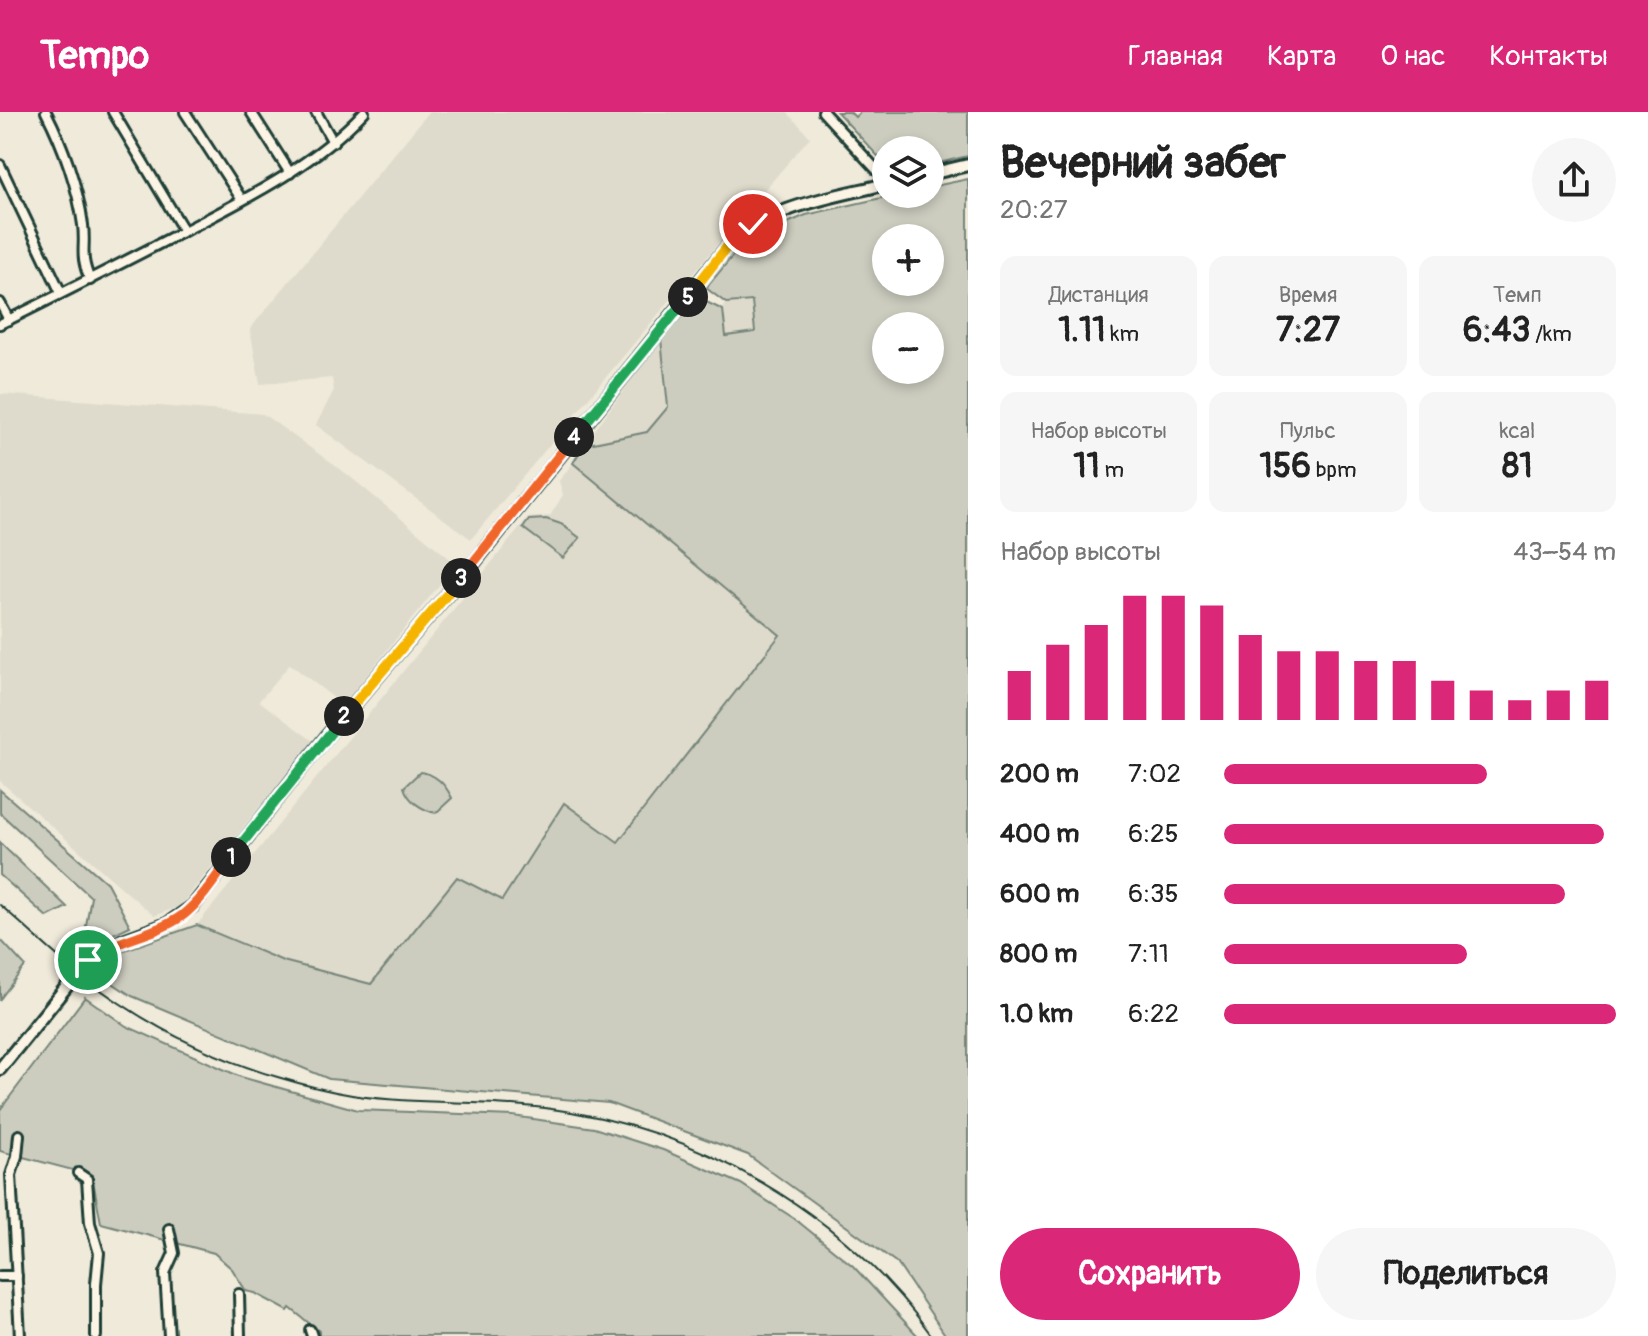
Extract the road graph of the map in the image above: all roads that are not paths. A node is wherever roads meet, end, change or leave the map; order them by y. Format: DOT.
graph roads {
  1 [pos="46,112"];
  2 [pos="113,112"];
  3 [pos="185,112"];
  4 [pos="251,112"];
  5 [pos="316,112"];
  6 [pos="364,112"];
  7 [pos="823,112"];
  8 [pos="333,142"];
  9 [pos="0,165"];
  10 [pos="968,165"];
  11 [pos="872,166"];
  12 [pos="944,171"];
  13 [pos="290,173"];
  14 [pos="872,186"];
  15 [pos="242,200"];
  16 [pos="184,231"];
  17 [pos="90,280"];
  18 [pos="61,293"];
  19 [pos="0,303"];
  20 [pos="4,322"];
  21 [pos="0,1069"];
  22 [pos="19,1135"];
  23 [pos="78,1173"];
  24 [pos="169,1229"];
  25 [pos="0,1276"];
  26 [pos="17,1276"];
  27 [pos="239,1294"];
  28 [pos="20,1336"];
  29 [pos="96,1336"];
  30 [pos="169,1336"];
  31 [pos="240,1336"];
  1 -- 17 [label="street"];
  2 -- 16 [label="street"];
  3 -- 15 [label="street"];
  4 -- 13 [label="street"];
  5 -- 8 [label="street"];
  6 -- 8 [label="street"];
  7 -- 11 [label="street"];
  8 -- 13 [label="street"];
  9 -- 18 [label="street"];
  10 -- 12 [label="main road"];
  13 -- 15 [label="street"];
  14 -- 21 [label="main road"];
  15 -- 16 [label="street"];
  16 -- 17 [label="street"];
  17 -- 18 [label="street"];
  18 -- 20 [label="street"];
  19 -- 20 [label="street"];
  22 -- 26 [label="street"];
  23 -- 29 [label="street"];
  24 -- 30 [label="street"];
  25 -- 26 [label="street"];
  26 -- 28 [label="street"];
  27 -- 31 [label="street"];
}
